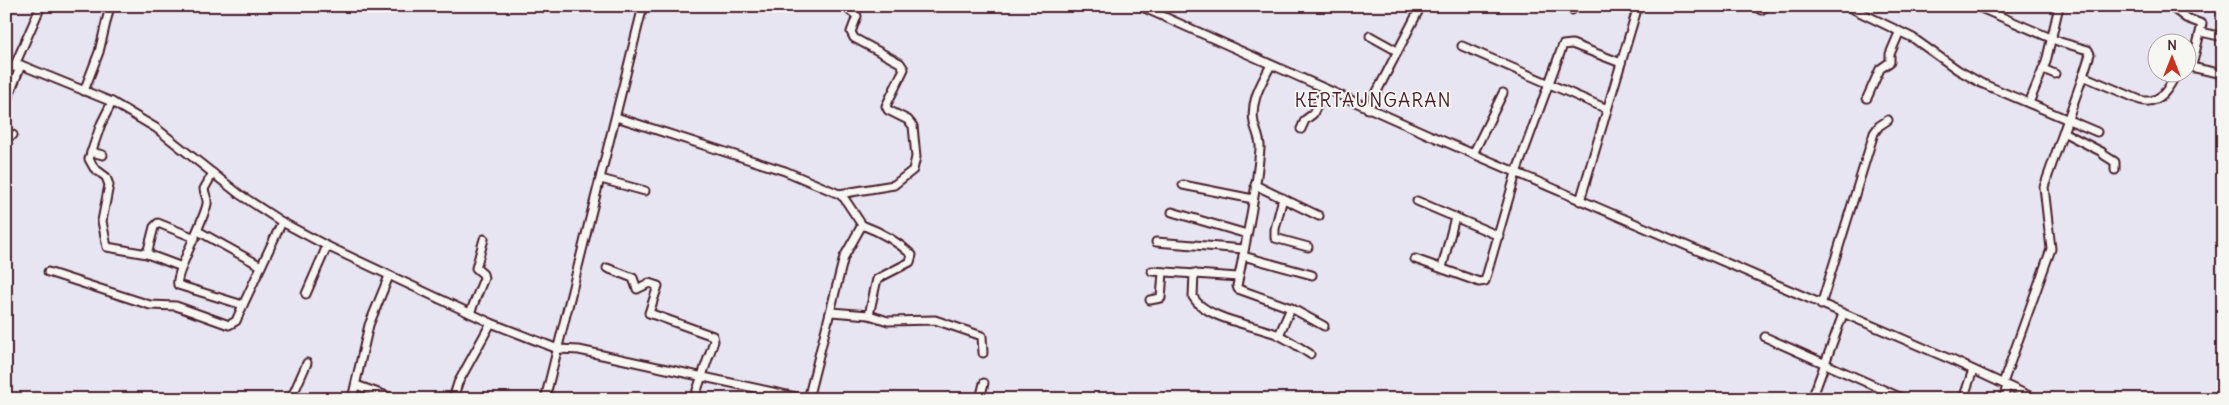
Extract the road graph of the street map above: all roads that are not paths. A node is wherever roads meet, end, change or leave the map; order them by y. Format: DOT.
graph roads {
  1 [pos="41,6"];
  2 [pos="110,6"];
  3 [pos="643,6"];
  4 [pos="849,6"];
  5 [pos="1140,6"];
  6 [pos="1421,6"];
  7 [pos="1638,6"];
  8 [pos="1754,6"];
  9 [pos="1768,6"];
  10 [pos="1847,6"];
  11 [pos="1976,6"];
  12 [pos="2059,6"];
  13 [pos="2170,6"];
  14 [pos="2201,32"];
  15 [pos="1899,33"];
  16 [pos="1370,36"];
  17 [pos="2223,36"];
  18 [pos="2051,37"];
  19 [pos="1462,46"];
  20 [pos="2196,46"];
  21 [pos="1397,51"];
  22 [pos="6,63"];
  23 [pos="1621,63"];
  24 [pos="18,66"];
  25 [pos="1271,66"];
  26 [pos="2196,68"];
  27 [pos="2043,69"];
  28 [pos="2055,74"];
  29 [pos="2223,74"];
  30 [pos="2083,76"];
  31 [pos="2172,82"];
  32 [pos="1549,85"];
  33 [pos="1325,89"];
  34 [pos="84,91"];
  35 [pos="1503,93"];
  36 [pos="1867,98"];
  37 [pos="112,102"];
  38 [pos="6,103"];
  39 [pos="2029,103"];
  40 [pos="1368,109"];
  41 [pos="1608,109"];
  42 [pos="616,117"];
  43 [pos="2068,119"];
  44 [pos="1888,120"];
  45 [pos="1301,130"];
  46 [pos="2063,132"];
  47 [pos="2097,132"];
  48 [pos="91,152"];
  49 [pos="103,154"];
  50 [pos="1473,154"];
  51 [pos="2115,170"];
  52 [pos="213,173"];
  53 [pos="1516,173"];
  54 [pos="601,179"];
  55 [pos="1183,185"];
  56 [pos="1255,185"];
  57 [pos="645,191"];
  58 [pos="839,194"];
  59 [pos="1283,198"];
  60 [pos="1253,199"];
  61 [pos="1417,201"];
  62 [pos="1580,201"];
  63 [pos="1172,212"];
  64 [pos="1318,216"];
  65 [pos="1455,217"];
  66 [pos="282,222"];
  67 [pos="862,224"];
  68 [pos="197,234"];
  69 [pos="1247,234"];
  70 [pos="1498,236"];
  71 [pos="484,239"];
  72 [pos="1156,242"];
  73 [pos="328,246"];
  74 [pos="1308,247"];
  75 [pos="1244,253"];
  76 [pos="147,254"];
  77 [pos="1415,259"];
  78 [pos="261,266"];
  79 [pos="182,267"];
  80 [pos="608,268"];
  81 [pos="1442,268"];
  82 [pos="1152,271"];
  83 [pos="48,272"];
  84 [pos="1163,272"];
  85 [pos="1194,273"];
  86 [pos="1312,275"];
  87 [pos="389,276"];
  88 [pos="1238,277"];
  89 [pos="306,294"];
  90 [pos="1150,300"];
  91 [pos="243,305"];
  92 [pos="1821,305"];
  93 [pos="1291,308"];
  94 [pos="831,312"];
  95 [pos="470,313"];
  96 [pos="1843,314"];
  97 [pos="869,315"];
  98 [pos="491,323"];
  99 [pos="1324,326"];
  100 [pos="1279,335"];
  101 [pos="1765,337"];
  102 [pos="558,349"];
  103 [pos="983,353"];
  104 [pos="1310,354"];
  105 [pos="307,363"];
  106 [pos="1825,363"];
  107 [pos="1973,370"];
  108 [pos="701,375"];
  109 [pos="984,383"];
  110 [pos="356,385"];
  111 [pos="2005,385"];
  112 [pos="782,396"];
  113 [pos="291,399"];
  114 [pos="352,399"];
  115 [pos="395,399"];
  116 [pos="452,399"];
  117 [pos="545,399"];
  118 [pos="694,399"];
  119 [pos="806,399"];
  120 [pos="980,399"];
  121 [pos="1812,399"];
  122 [pos="1904,399"];
  123 [pos="1963,399"];
  124 [pos="2003,399"];
  125 [pos="2036,399"];
  1 -- 24 [label="street"];
  2 -- 34 [label="street"];
  3 -- 42 [label="street"];
  4 -- 58 [label="street"];
  5 -- 25 [label="street"];
  6 -- 21 [label="street"];
  7 -- 23 [label="street"];
  8 -- 9 [label="street"];
  10 -- 15 [label="street"];
  11 -- 18 [label="street"];
  12 -- 18 [label="street"];
  13 -- 14 [label="street"];
  14 -- 17 [label="street"];
  14 -- 20 [label="street"];
  15 -- 36 [label="street"];
  15 -- 39 [label="street"];
  16 -- 21 [label="street"];
  18 -- 27 [label="street"];
  18 -- 30 [label="street"];
  19 -- 32 [label="street"];
  21 -- 40 [label="street"];
  22 -- 24 [label="street"];
  23 -- 32 [label="street"];
  23 -- 41 [label="street"];
  24 -- 34 [label="street"];
  24 -- 38 [label="street"];
  25 -- 33 [label="street"];
  25 -- 56 [label="street"];
  26 -- 29 [label="street"];
  27 -- 28 [label="street"];
  27 -- 39 [label="street"];
  30 -- 31 [label="street"];
  30 -- 43 [label="street"];
  32 -- 41 [label="street"];
  32 -- 53 [label="street"];
  33 -- 40 [label="street"];
  33 -- 45 [label="street"];
  34 -- 37 [label="street"];
  35 -- 50 [label="street"];
  37 -- 48 [label="street"];
  37 -- 52 [label="street"];
  39 -- 43 [label="street"];
  40 -- 50 [label="street"];
  41 -- 62 [label="street"];
  42 -- 54 [label="street"];
  42 -- 58 [label="street"];
  43 -- 46 [label="street"];
  43 -- 47 [label="street"];
  44 -- 92 [label="street"];
  46 -- 51 [label="street"];
  46 -- 111 [label="street"];
  48 -- 49 [label="street"];
  48 -- 76 [label="street"];
  50 -- 53 [label="street"];
  52 -- 66 [label="street"];
  52 -- 68 [label="street"];
  53 -- 62 [label="street"];
  53 -- 70 [label="street"];
  54 -- 57 [label="street"];
  54 -- 102 [label="street"];
  55 -- 60 [label="street"];
  56 -- 59 [label="street"];
  56 -- 60 [label="street"];
  58 -- 67 [label="street"];
  59 -- 64 [label="street"];
  59 -- 74 [label="street"];
  60 -- 69 [label="street"];
  61 -- 65 [label="street"];
  62 -- 92 [label="street"];
  63 -- 69 [label="street"];
  65 -- 70 [label="street"];
  65 -- 81 [label="street"];
  66 -- 73 [label="street"];
  66 -- 78 [label="street"];
  67 -- 94 [label="street"];
  67 -- 97 [label="street"];
  68 -- 76 [label="street"];
  68 -- 78 [label="street"];
  68 -- 79 [label="street"];
  69 -- 75 [label="street"];
  70 -- 81 [label="street"];
  71 -- 95 [label="street"];
  72 -- 75 [label="street"];
  73 -- 87 [label="street"];
  73 -- 89 [label="street"];
  75 -- 86 [label="street"];
  75 -- 88 [label="street"];
  76 -- 79 [label="street"];
  77 -- 81 [label="street"];
  78 -- 91 [label="street"];
  79 -- 91 [label="street"];
  80 -- 108 [label="street"];
  82 -- 84 [label="street"];
  83 -- 91 [label="street"];
  84 -- 85 [label="street"];
  84 -- 90 [label="street"];
  85 -- 88 [label="street"];
  85 -- 100 [label="street"];
  87 -- 95 [label="street"];
  87 -- 110 [label="street"];
  88 -- 93 [label="street"];
  92 -- 96 [label="street"];
  93 -- 99 [label="street"];
  93 -- 100 [label="street"];
  94 -- 97 [label="street"];
  94 -- 119 [label="street"];
  95 -- 98 [label="street"];
  96 -- 106 [label="street"];
  96 -- 107 [label="street"];
  97 -- 103 [label="street"];
  98 -- 102 [label="street"];
  98 -- 116 [label="street"];
  100 -- 104 [label="street"];
  101 -- 106 [label="street"];
  102 -- 108 [label="street"];
  102 -- 117 [label="street"];
  105 -- 113 [label="street"];
  106 -- 121 [label="street"];
  106 -- 122 [label="street"];
  107 -- 111 [label="street"];
  107 -- 123 [label="street"];
  108 -- 112 [label="street"];
  108 -- 118 [label="street"];
  109 -- 120 [label="street"];
  110 -- 114 [label="street"];
  110 -- 115 [label="street"];
  111 -- 124 [label="street"];
  111 -- 125 [label="street"];
  112 -- 119 [label="street"];
}
